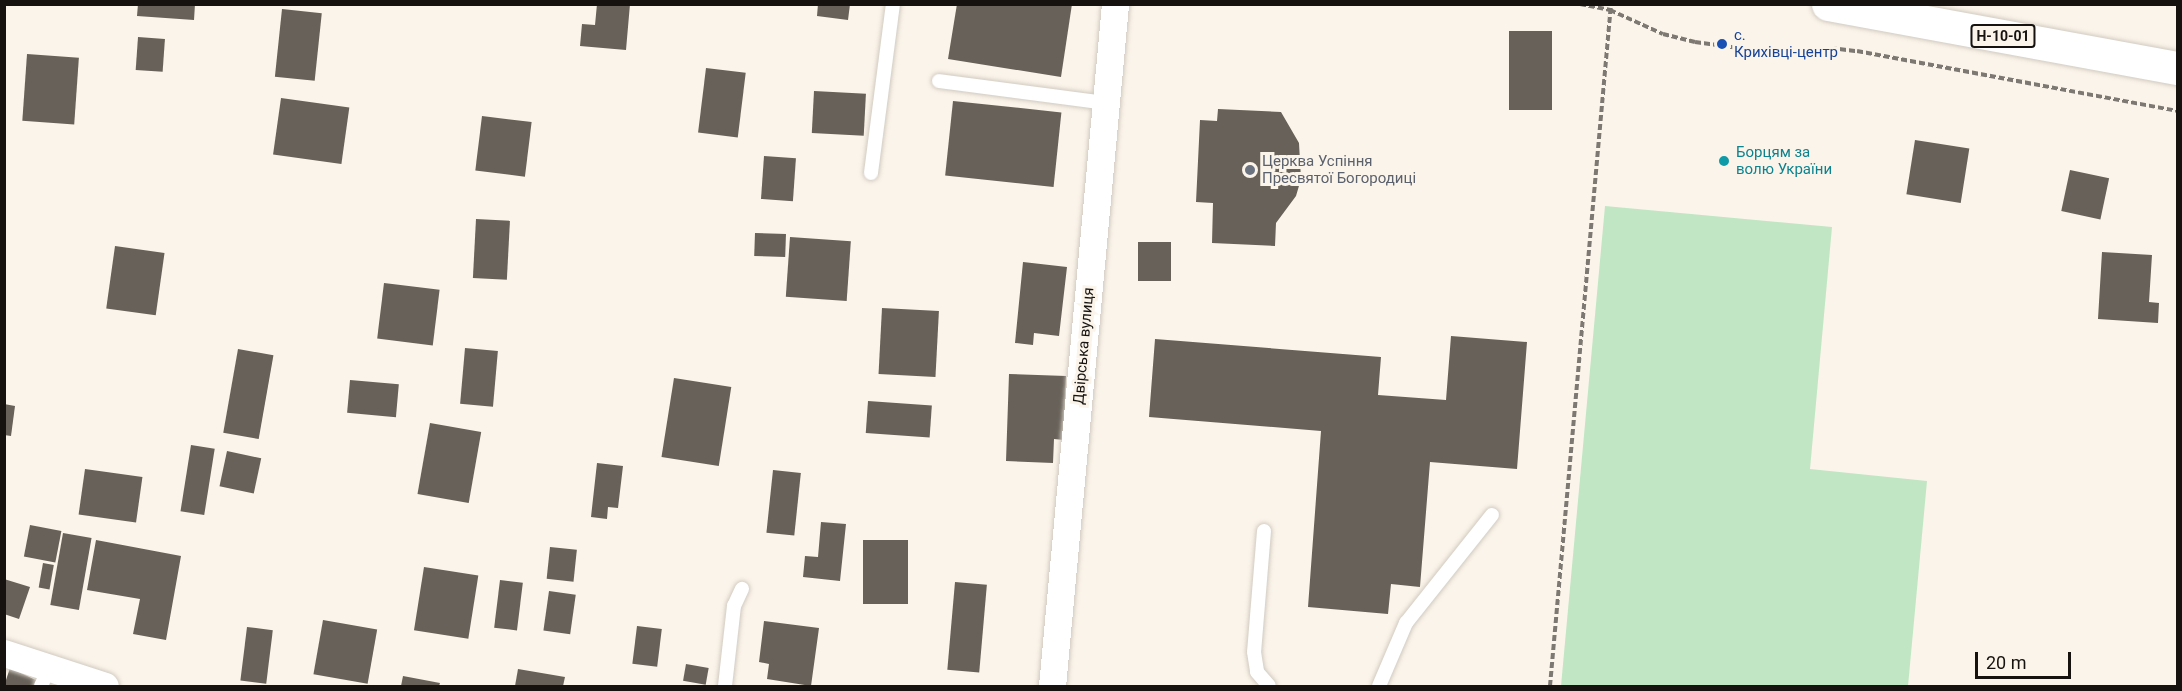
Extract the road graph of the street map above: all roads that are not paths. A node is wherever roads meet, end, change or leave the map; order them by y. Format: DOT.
graph roads {
  1 [pos="893,4"];
  2 [pos="1115,4"];
  3 [pos="1828,4"];
  4 [pos="2178,68"];
  5 [pos="939,81"];
  6 [pos="1106,103"];
  7 [pos="871,173"];
  8 [pos="1492,515"];
  9 [pos="1264,531"];
  10 [pos="742,589"];
  11 [pos="4,653"];
  12 [pos="45,677"];
  13 [pos="105,687"];
  14 [pos="725,687"];
  15 [pos="1052,687"];
  16 [pos="1269,687"];
  17 [pos="1379,687"];
  1 -- 7 [label="lane"];
  2 -- 6 [label="street, Двірська вулиця"];
  3 -- 4 [label="main road, Н-10-01"];
  5 -- 6 [label="lane"];
  6 -- 15 [label="street, Двірська вулиця"];
  8 -- 17 [label="lane"];
  9 -- 16 [label="lane"];
  10 -- 14 [label="lane"];
  11 -- 12 [label="street"];
  12 -- 13 [label="street"];
}
